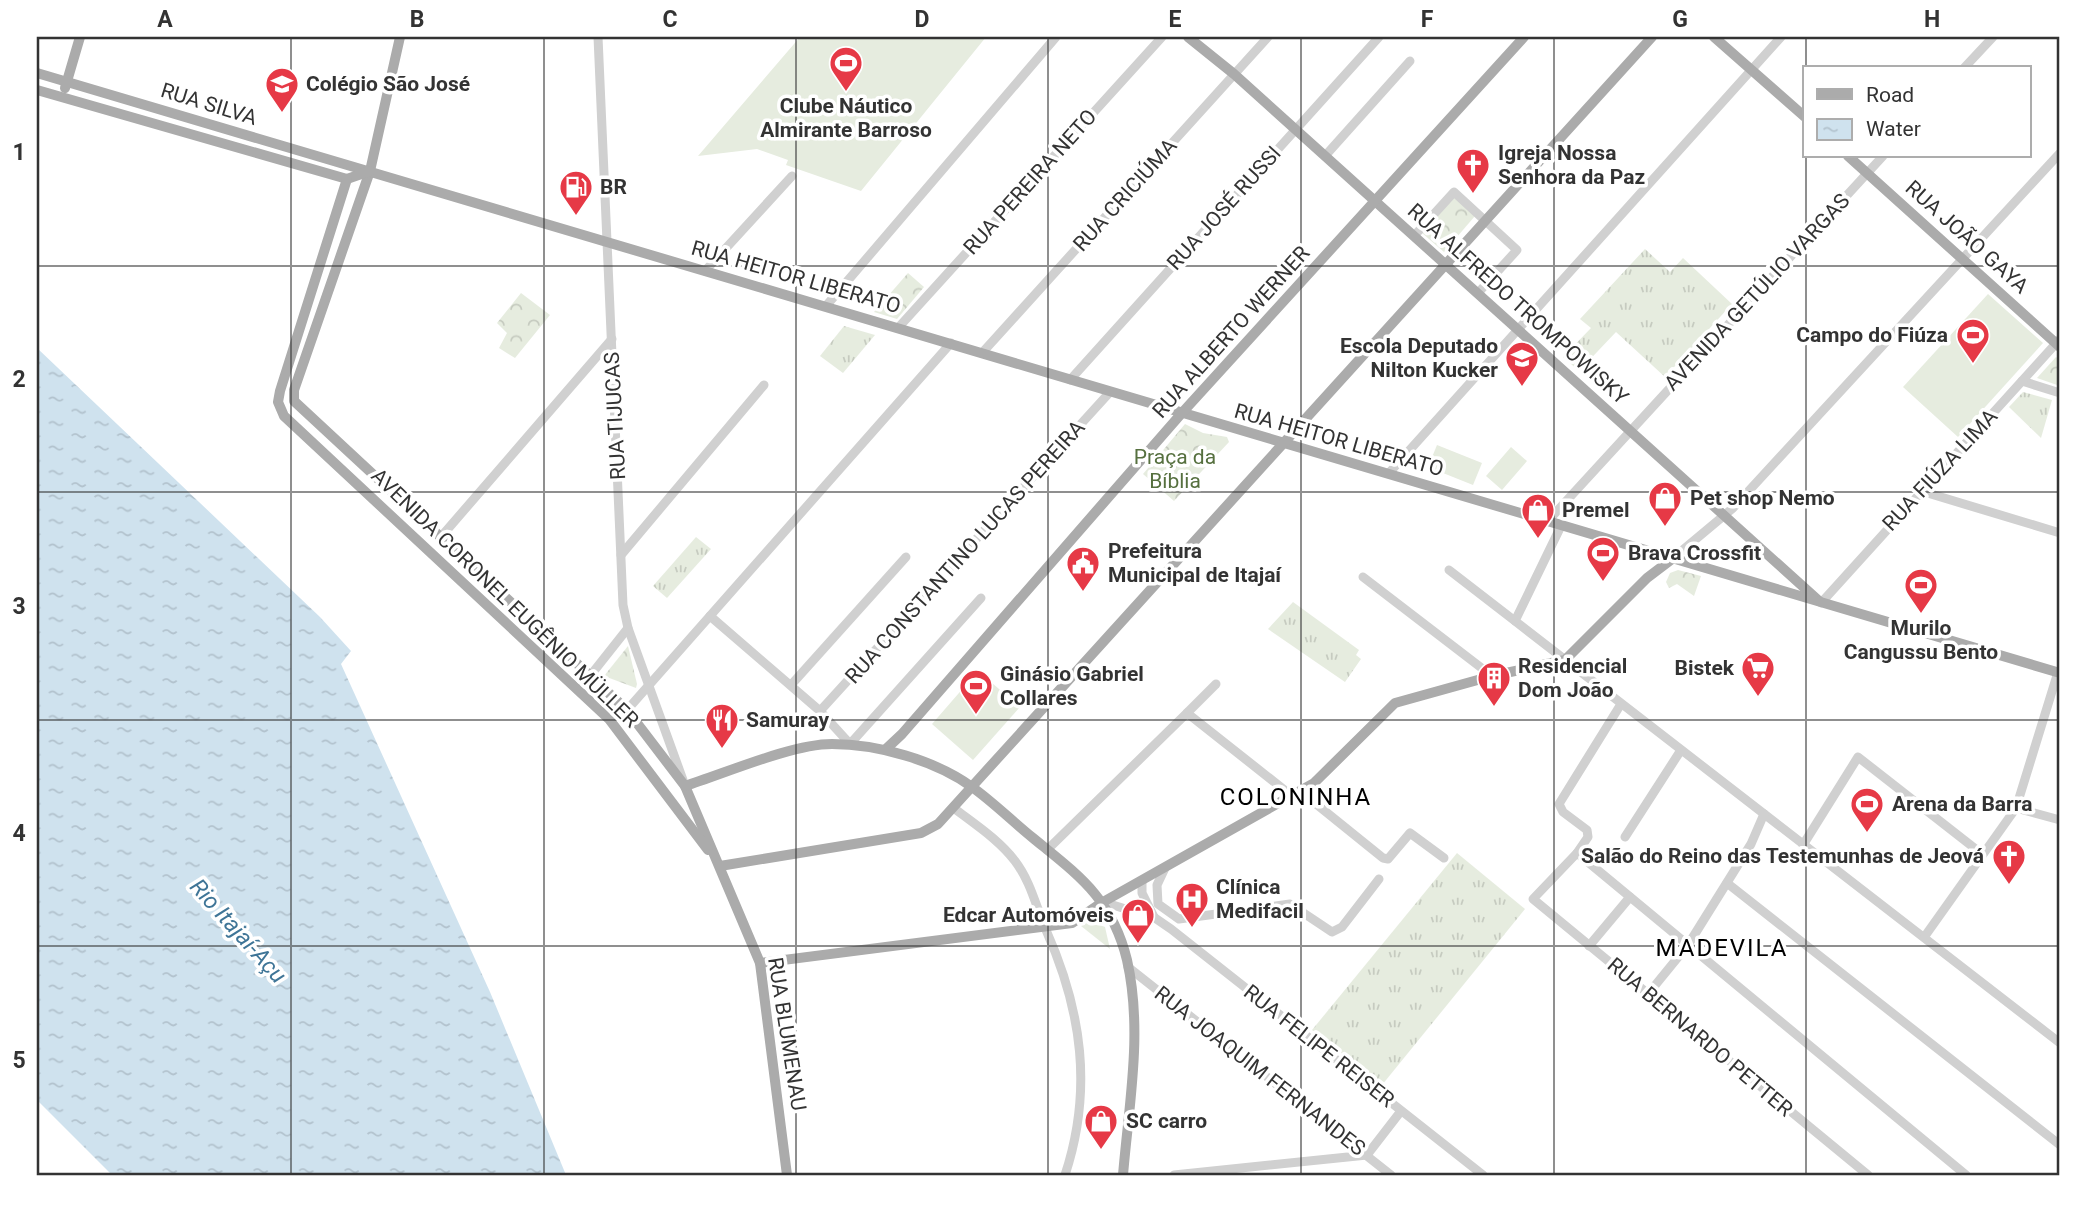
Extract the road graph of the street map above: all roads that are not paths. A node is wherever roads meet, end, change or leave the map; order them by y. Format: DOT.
graph roads {
  1 [pos="80,37"];
  2 [pos="400,37"];
  3 [pos="598,37"];
  4 [pos="1056,37"];
  5 [pos="1162,37"];
  6 [pos="1188,37"];
  7 [pos="1268,37"];
  8 [pos="1379,37"];
  9 [pos="1524,37"];
  10 [pos="1652,37"];
  11 [pos="1714,37"];
  12 [pos="1781,37"];
  13 [pos="1993,37"];
  14 [pos="1410,61"];
  15 [pos="1966,66"];
  16 [pos="1751,69"];
  17 [pos="37,73"];
  18 [pos="1234,74"];
  19 [pos="67,82"];
  20 [pos="37,90"];
  21 [pos="62,98"];
  22 [pos="1803,115"];
  23 [pos="1295,129"];
  24 [pos="2060,153"];
  25 [pos="1325,156"];
  26 [pos="1850,158"];
  27 [pos="1881,158"];
  28 [pos="370,172"];
  29 [pos="1867,173"];
  30 [pos="792,176"];
  31 [pos="347,179"];
  32 [pos="1375,201"];
  33 [pos="1485,220"];
  34 [pos="1414,236"];
  35 [pos="607,242"];
  36 [pos="1963,259"];
  37 [pos="1446,265"];
  38 [pos="705,271"];
  39 [pos="1478,293"];
  40 [pos="826,306"];
  41 [pos="898,328"];
  42 [pos="1517,329"];
  43 [pos="612,339"];
  44 [pos="951,343"];
  45 [pos="2059,343"];
  46 [pos="982,353"];
  47 [pos="1070,380"];
  48 [pos="2022,381"];
  49 [pos="764,385"];
  50 [pos="1110,392"];
  51 [pos="2060,393"];
  52 [pos="1181,414"];
  53 [pos="1629,431"];
  54 [pos="1283,444"];
  55 [pos="1389,473"];
  56 [pos="1921,491"];
  57 [pos="1723,516"];
  58 [pos="1547,522"];
  59 [pos="1561,526"];
  60 [pos="2060,533"];
  61 [pos="440,538"];
  62 [pos="621,555"];
  63 [pos="906,557"];
  64 [pos="1672,559"];
  65 [pos="1449,570"];
  66 [pos="1363,577"];
  67 [pos="981,598"];
  68 [pos="1821,603"];
  69 [pos="710,616"];
  70 [pos="1515,621"];
  71 [pos="628,628"];
  72 [pos="1565,660"];
  73 [pos="2059,673"];
  74 [pos="590,676"];
  75 [pos="1492,676"];
  76 [pos="1216,684"];
  77 [pos="791,685"];
  78 [pos="649,686"];
  79 [pos="1621,704"];
  80 [pos="627,710"];
  81 [pos="820,711"];
  82 [pos="1187,713"];
  83 [pos="850,744"];
  84 [pos="886,749"];
  85 [pos="1681,750"];
  86 [pos="685,786"];
  87 [pos="972,787"];
  88 [pos="1296,794"];
  89 [pos="2016,808"];
  90 [pos="955,809"];
  91 [pos="1765,814"];
  92 [pos="2060,820"];
  93 [pos="1625,837"];
  94 [pos="1803,845"];
  95 [pos="1047,850"];
  96 [pos="1577,853"];
  97 [pos="1982,854"];
  98 [pos="1444,858"];
  99 [pos="720,866"];
  100 [pos="1165,869"];
  101 [pos="1379,879"];
  102 [pos="1142,881"];
  103 [pos="1727,883"];
  104 [pos="1630,897"];
  105 [pos="1103,902"];
  106 [pos="1155,918"];
  107 [pos="1179,919"];
  108 [pos="1046,929"];
  109 [pos="1171,929"];
  110 [pos="1925,936"];
  111 [pos="1688,945"];
  112 [pos="1590,946"];
  113 [pos="760,963"];
  114 [pos="1128,967"];
  115 [pos="1648,994"];
  116 [pos="2060,1042"];
  117 [pos="1401,1111"];
  118 [pos="2060,1145"];
  119 [pos="1367,1154"];
  120 [pos="1478,1174"];
  121 [pos="787,1175"];
  122 [pos="1065,1175"];
  123 [pos="1123,1175"];
  124 [pos="1174,1175"];
  125 [pos="1391,1175"];
  126 [pos="1868,1175"];
  127 [pos="1965,1175"];
  1 -- 19 [label="main road"];
  2 -- 28 [label="main road"];
  3 -- 35 [label="street, RUA TIJUCAS"];
  4 -- 40 [label="street"];
  5 -- 41 [label="street, RUA PEREIRA NETO"];
  6 -- 18 [label="main road, RUA ALFREDO TROMPOWISKY"];
  7 -- 18 [label="street, RUA CRICIÚMA"];
  8 -- 23 [label="street, RUA JOSÉ RUSSI"];
  9 -- 32 [label="main road, RUA ALBERTO WERNER"];
  10 -- 33 [label="main road"];
  11 -- 16 [label="main road"];
  12 -- 16 [label="street"];
  13 -- 15 [label="street"];
  14 -- 25 [label="street"];
  16 -- 22 [label="main road"];
  16 -- 42 [label="street"];
  17 -- 19 [label="main road, RUA SILVA"];
  18 -- 23 [label="main road, RUA ALFREDO TROMPOWISKY"];
  18 -- 46 [label="street, RUA CRICIÚMA"];
  19 -- 21 [label="main road"];
  19 -- 28 [label="main road, RUA SILVA"];
  20 -- 21 [label="main road, RUA SILVA"];
  21 -- 31 [label="main road, RUA SILVA"];
  23 -- 25 [label="main road, RUA ALFREDO TROMPOWISKY"];
  23 -- 47 [label="street, RUA JOSÉ RUSSI"];
  24 -- 36 [label="street"];
  25 -- 32 [label="main road, RUA ALFREDO TROMPOWISKY"];
  26 -- 29 [label="main road, RUA JOÃO GAYA"];
  27 -- 29 [label="street, AVENIDA GETÚLIO VARGAS"];
  28 -- 31 [label="main road"];
  28 -- 35 [label="main road, RUA SILVA"];
  28 -- 61 [label="main road, AVENIDA CORONEL EUGÊNIO MÜLLER"];
  29 -- 36 [label="main road, RUA JOÃO GAYA"];
  29 -- 53 [label="street, AVENIDA GETÚLIO VARGAS"];
  30 -- 38 [label="street"];
  31 -- 99 [label="main road, AVENIDA CORONEL EUGÊNIO MÜLLER"];
  32 -- 34 [label="main road, RUA ALFREDO TROMPOWISKY"];
  32 -- 52 [label="main road, RUA ALBERTO WERNER"];
  33 -- 34 [label="street"];
  33 -- 37 [label="main road"];
  33 -- 39 [label="street"];
  34 -- 37 [label="main road, RUA ALFREDO TROMPOWISKY"];
  35 -- 38 [label="main road, RUA HEITOR LIBERATO"];
  35 -- 43 [label="street, RUA TIJUCAS"];
  36 -- 45 [label="main road, RUA JOÃO GAYA"];
  36 -- 57 [label="street"];
  37 -- 39 [label="main road, RUA ALFREDO TROMPOWISKY"];
  37 -- 54 [label="main road"];
  38 -- 40 [label="main road, RUA HEITOR LIBERATO"];
  39 -- 42 [label="main road, RUA ALFREDO TROMPOWISKY"];
  40 -- 41 [label="main road, RUA HEITOR LIBERATO"];
  41 -- 44 [label="main road, RUA HEITOR LIBERATO"];
  42 -- 53 [label="main road, RUA ALFREDO TROMPOWISKY"];
  42 -- 55 [label="street"];
  43 -- 61 [label="street"];
  43 -- 62 [label="street, RUA TIJUCAS"];
  44 -- 46 [label="main road, RUA HEITOR LIBERATO"];
  44 -- 69 [label="street"];
  45 -- 48 [label="street, RUA FIÚZA LIMA"];
  46 -- 47 [label="main road, RUA HEITOR LIBERATO"];
  47 -- 50 [label="main road, RUA HEITOR LIBERATO"];
  48 -- 51 [label="street"];
  48 -- 56 [label="street, RUA FIÚZA LIMA"];
  49 -- 62 [label="street"];
  50 -- 52 [label="main road, RUA HEITOR LIBERATO"];
  50 -- 81 [label="street, RUA CONSTANTINO LUCAS PEREIRA"];
  52 -- 54 [label="main road, RUA HEITOR LIBERATO"];
  52 -- 84 [label="main road, RUA ALBERTO WERNER"];
  53 -- 57 [label="main road, RUA ALFREDO TROMPOWISKY"];
  53 -- 58 [label="street, AVENIDA GETÚLIO VARGAS"];
  54 -- 55 [label="main road, RUA HEITOR LIBERATO"];
  54 -- 87 [label="main road"];
  55 -- 58 [label="main road, RUA HEITOR LIBERATO"];
  56 -- 60 [label="street"];
  56 -- 68 [label="street, RUA FIÚZA LIMA"];
  57 -- 64 [label="street"];
  57 -- 68 [label="main road, RUA ALFREDO TROMPOWISKY"];
  58 -- 59 [label="main road, RUA HEITOR LIBERATO"];
  59 -- 64 [label="main road, RUA HEITOR LIBERATO"];
  59 -- 70 [label="street"];
  61 -- 74 [label="main road, AVENIDA CORONEL EUGÊNIO MÜLLER"];
  62 -- 71 [label="street, RUA TIJUCAS"];
  63 -- 77 [label="street"];
  64 -- 68 [label="main road, RUA HEITOR LIBERATO"];
  64 -- 72 [label="main road"];
  65 -- 70 [label="street"];
  66 -- 75 [label="street"];
  67 -- 83 [label="street"];
  68 -- 73 [label="main road, RUA HEITOR LIBERATO"];
  69 -- 77 [label="street"];
  69 -- 78 [label="street"];
  70 -- 72 [label="street"];
  71 -- 74 [label="street"];
  71 -- 78 [label="street, RUA TIJUCAS"];
  72 -- 75 [label="main road"];
  72 -- 79 [label="street"];
  73 -- 89 [label="street"];
  74 -- 80 [label="main road, AVENIDA CORONEL EUGÊNIO MÜLLER"];
  75 -- 88 [label="main road"];
  76 -- 82 [label="street"];
  77 -- 81 [label="street"];
  78 -- 80 [label="street"];
  78 -- 86 [label="street, RUA TIJUCAS"];
  79 -- 85 [label="street"];
  79 -- 96 [label="street"];
  80 -- 86 [label="main road, AVENIDA CORONEL EUGÊNIO MÜLLER"];
  81 -- 83 [label="street"];
  82 -- 88 [label="street"];
  82 -- 95 [label="street"];
  83 -- 84 [label="main road"];
  83 -- 86 [label="main road"];
  84 -- 87 [label="main road"];
  85 -- 91 [label="street"];
  85 -- 93 [label="street"];
  86 -- 99 [label="main road, RUA BLUMENAU"];
  87 -- 90 [label="main road"];
  87 -- 95 [label="main road"];
  88 -- 98 [label="street"];
  88 -- 100 [label="main road"];
  89 -- 92 [label="street"];
  89 -- 97 [label="street"];
  90 -- 99 [label="main road"];
  90 -- 108 [label="street"];
  91 -- 94 [label="street"];
  91 -- 103 [label="street"];
  94 -- 97 [label="street"];
  94 -- 110 [label="street"];
  95 -- 105 [label="main road"];
  96 -- 104 [label="street"];
  96 -- 112 [label="street, RUA BERNARDO PETTER"];
  97 -- 110 [label="street"];
  99 -- 113 [label="main road, RUA BLUMENAU"];
  100 -- 102 [label="main road"];
  100 -- 107 [label="street"];
  101 -- 107 [label="street"];
  102 -- 105 [label="main road"];
  102 -- 106 [label="street"];
  103 -- 111 [label="street"];
  103 -- 118 [label="street"];
  104 -- 111 [label="street"];
  104 -- 112 [label="street"];
  105 -- 106 [label="street, RUA FELIPE REISER"];
  105 -- 108 [label="main road"];
  105 -- 114 [label="main road"];
  106 -- 109 [label="street, RUA FELIPE REISER"];
  107 -- 109 [label="street"];
  108 -- 113 [label="main road"];
  108 -- 122 [label="street"];
  109 -- 117 [label="street, RUA FELIPE REISER"];
  110 -- 116 [label="street"];
  111 -- 115 [label="street"];
  111 -- 127 [label="street"];
  112 -- 115 [label="street, RUA BERNARDO PETTER"];
  113 -- 121 [label="main road, RUA BLUMENAU"];
  114 -- 119 [label="street, RUA JOAQUIM FERNANDES"];
  114 -- 123 [label="main road"];
  115 -- 126 [label="street, RUA BERNARDO PETTER"];
  117 -- 119 [label="street"];
  117 -- 120 [label="street, RUA FELIPE REISER"];
  119 -- 124 [label="street"];
  119 -- 125 [label="street, RUA JOAQUIM FERNANDES"];
}
